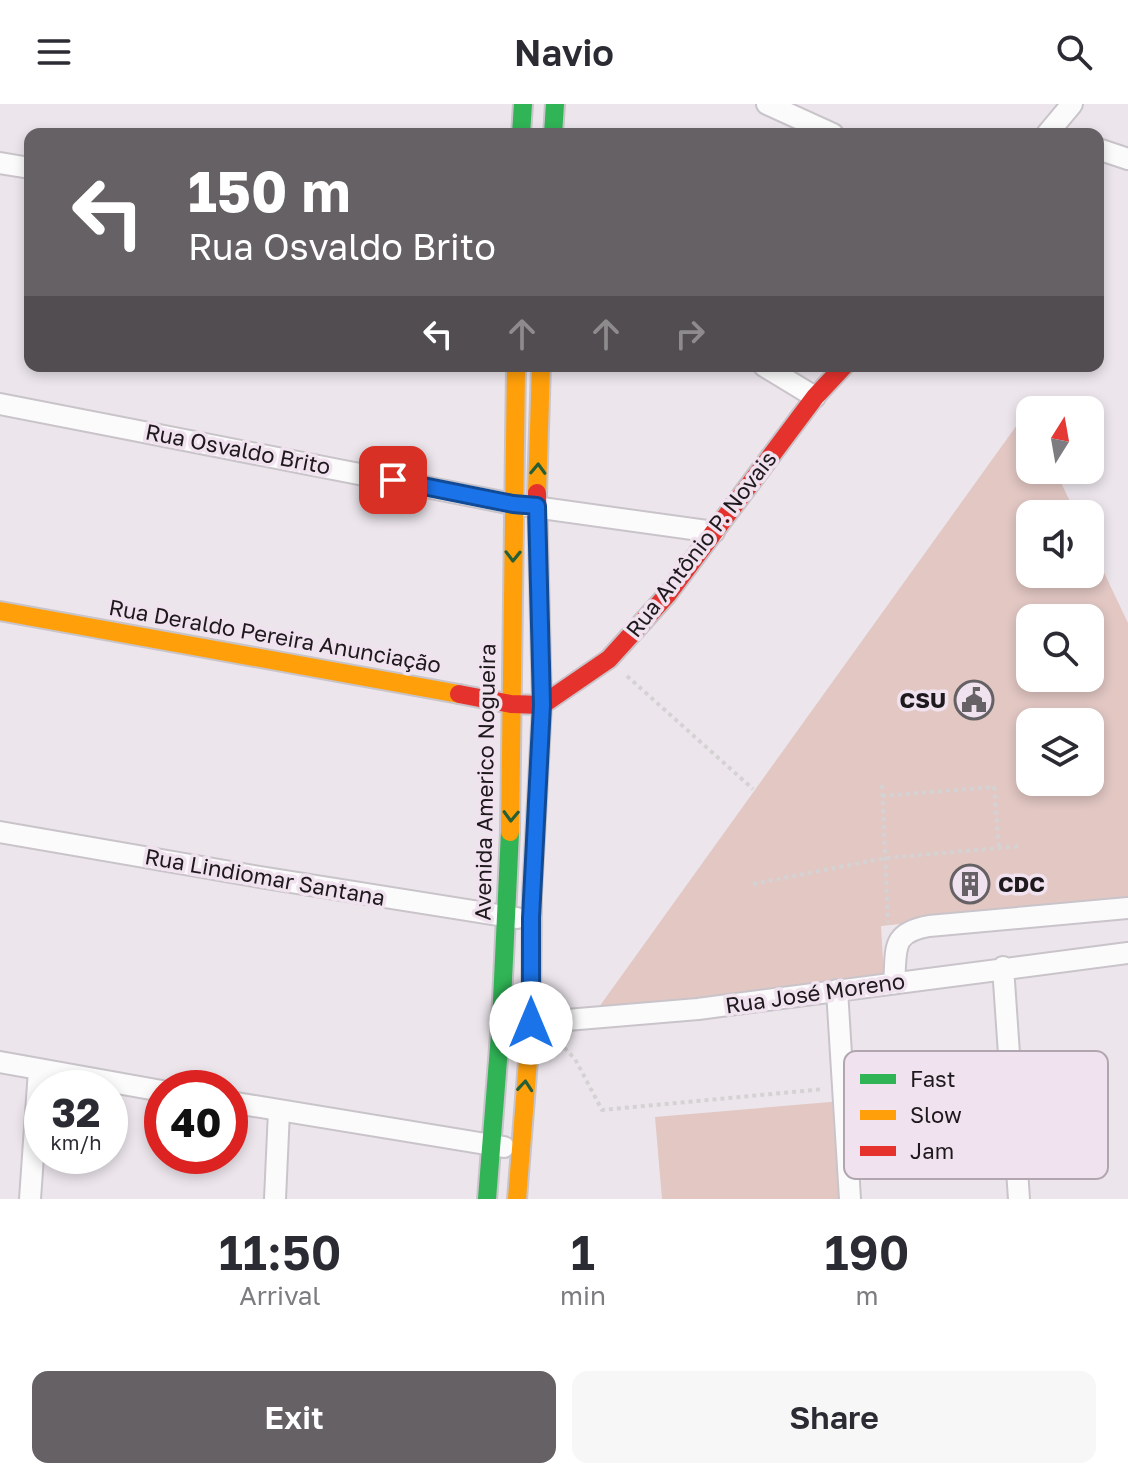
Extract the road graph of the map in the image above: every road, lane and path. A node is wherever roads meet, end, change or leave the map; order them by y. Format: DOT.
graph roads {
  1 [pos="523,104"];
  2 [pos="555,104"];
  3 [pos="767,104"];
  4 [pos="1072,104"];
  5 [pos="521,128"];
  6 [pos="553,128"];
  7 [pos="822,128"];
  8 [pos="1055,128"];
  9 [pos="1104,151"];
  10 [pos="1128,159"];
  11 [pos="0,163"];
  12 [pos="24,167"];
  13 [pos="516,372"];
  14 [pos="541,372"];
  15 [pos="774,372"];
  16 [pos="838,372"];
  17 [pos="815,397"];
  18 [pos="0,404"];
  19 [pos="513,504"];
  20 [pos="537,506"];
  21 [pos="714,532"];
  22 [pos="0,611"];
  23 [pos="609,659"];
  24 [pos="511,704"];
  25 [pos="542,705"];
  26 [pos="882,785"];
  27 [pos="753,789"];
  28 [pos="882,796"];
  29 [pos="0,832"];
  30 [pos="1022,846"];
  31 [pos="999,848"];
  32 [pos="885,858"];
  33 [pos="753,884"];
  34 [pos="1128,908"];
  35 [pos="507,917"];
  36 [pos="531,918"];
  37 [pos="888,925"];
  38 [pos="1128,953"];
  39 [pos="1003,967"];
  40 [pos="894,982"];
  41 [pos="837,990"];
  42 [pos="501,1022"];
  43 [pos="531,1023"];
  44 [pos="1008,1051"];
  45 [pos="0,1062"];
  46 [pos="39,1070"];
  47 [pos="836,1088"];
  48 [pos="844,1103"];
  49 [pos="248,1105"];
  50 [pos="279,1111"];
  51 [pos="490,1145"];
  52 [pos="520,1149"];
  53 [pos="32,1174"];
  54 [pos="849,1179"];
  55 [pos="1017,1179"];
  56 [pos="30,1199"];
  57 [pos="275,1199"];
  58 [pos="487,1199"];
  59 [pos="517,1199"];
  60 [pos="850,1199"];
  61 [pos="1019,1199"];
  1 -- 5 [label="street"];
  2 -- 6 [label="street"];
  3 -- 7 [label="street"];
  4 -- 8 [label="street"];
  9 -- 10 [label="street"];
  11 -- 12 [label="street"];
  13 -- 19 [label="street, Avenida Americo Nogueira"];
  20 -- 14 [label="street, one-way"];
  15 -- 17 [label="street"];
  16 -- 17 [label="street, Rua Antônio P. Novais"];
  17 -- 21 [label="street, Rua Antônio P. Novais"];
  18 -- 19 [label="street, Rua Osvaldo Brito"];
  19 -- 20 [label="street, Rua Osvaldo Brito"];
  19 -- 24 [label="street, Avenida Americo Nogueira, one-way"];
  20 -- 21 [label="street, Rua Osvaldo Brito"];
  20 -- 25 [label="street"];
  21 -- 23 [label="street, Rua Antônio P. Novais"];
  22 -- 24 [label="street, Rua Deraldo Pereira Anunciação"];
  23 -- 25 [label="street, Rua Antônio P. Novais"];
  23 -- 27 [label="path"];
  24 -- 25 [label="street, Rua Deraldo Pereira Anunciação"];
  24 -- 35 [label="street, Avenida Americo Nogueira, one-way"];
  25 -- 36 [label="street"];
  26 -- 28 [label="path"];
  28 -- 31 [label="path"];
  28 -- 32 [label="path"];
  29 -- 35 [label="street, Rua Lindiomar Santana"];
  30 -- 31 [label="path"];
  31 -- 32 [label="path"];
  32 -- 33 [label="path"];
  32 -- 37 [label="path"];
  34 -- 40 [label="street"];
  35 -- 36 [label="street, Rua Lindiomar Santana"];
  35 -- 42 [label="street, Avenida Americo Nogueira"];
  36 -- 43 [label="street"];
  38 -- 39 [label="street, Rua José Moreno"];
  39 -- 40 [label="street, Rua José Moreno"];
  39 -- 44 [label="street"];
  40 -- 41 [label="street, Rua José Moreno"];
  41 -- 43 [label="street, Rua José Moreno"];
  41 -- 48 [label="street"];
  42 -- 43 [label="street, Rua José Moreno"];
  42 -- 51 [label="street, Avenida Americo Nogueira"];
  43 -- 47 [label="path"];
  52 -- 43 [label="street, one-way"];
  45 -- 46 [label="street"];
  49 -- 50 [label="street"];
  50 -- 51 [label="street"];
  50 -- 57 [label="street"];
  51 -- 52 [label="street"];
  51 -- 58 [label="street, Avenida Americo Nogueira"];
  52 -- 59 [label="street"];
  53 -- 56 [label="street"];
  54 -- 60 [label="street"];
  55 -- 61 [label="street"];
}
